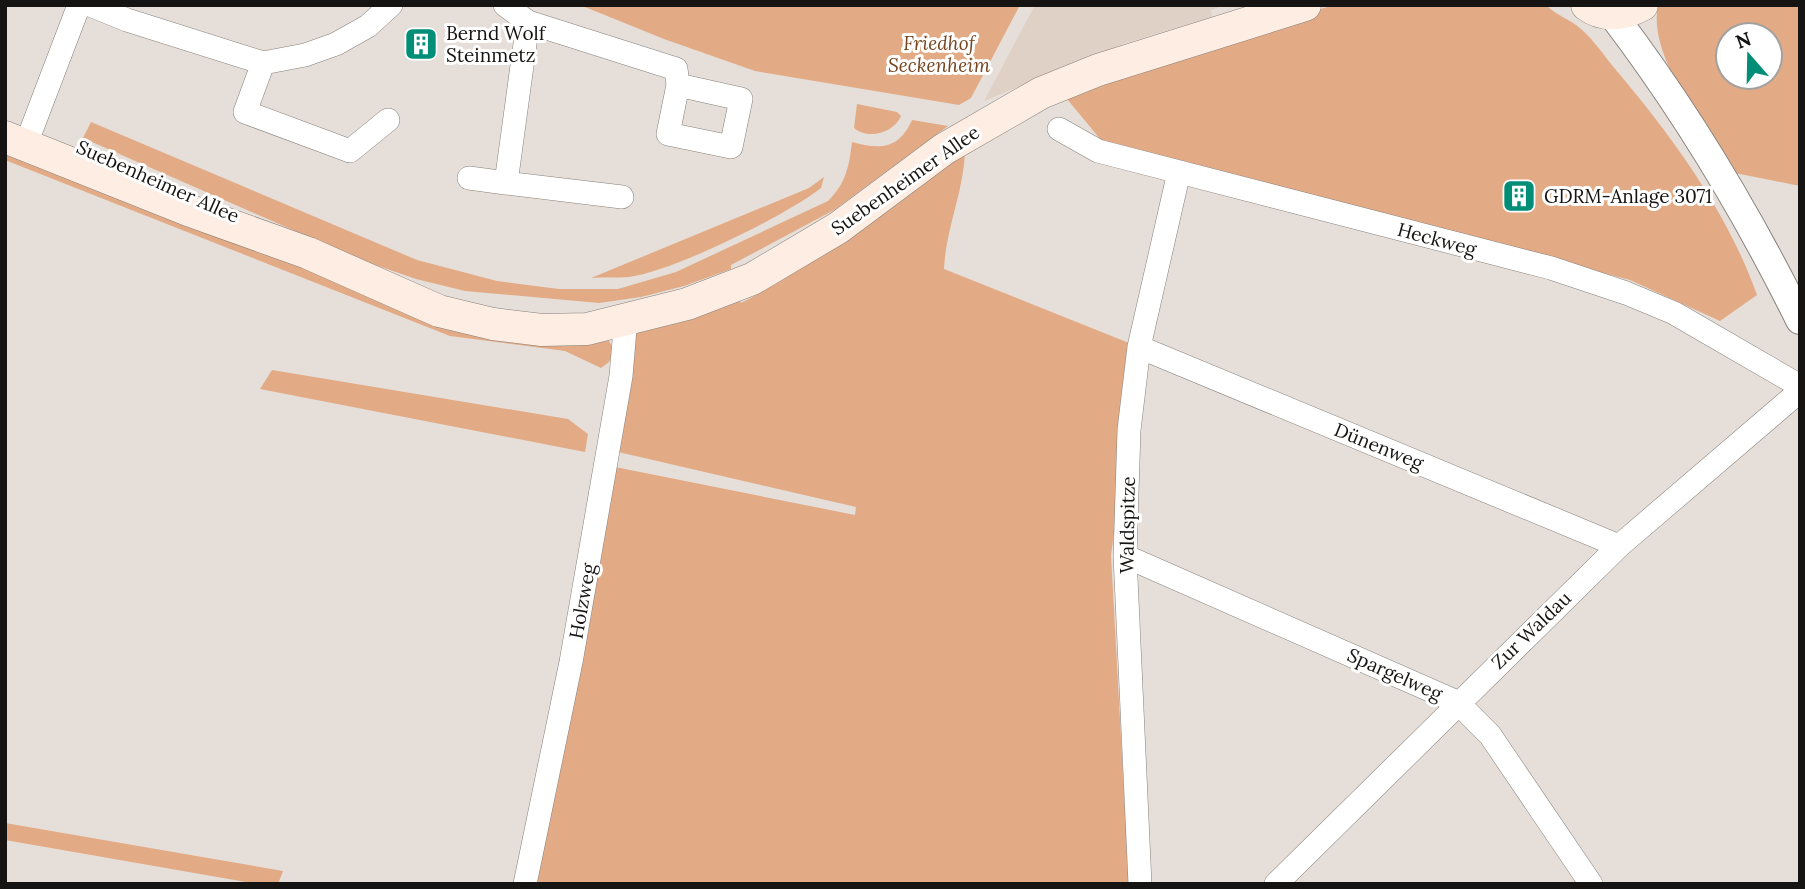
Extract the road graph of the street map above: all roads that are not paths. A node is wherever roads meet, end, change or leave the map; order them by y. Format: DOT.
graph roads {
  1 [pos="79,5"];
  2 [pos="90,5"];
  3 [pos="391,5"];
  4 [pos="505,5"];
  5 [pos="1305,5"];
  6 [pos="1621,8"];
  7 [pos="528,22"];
  8 [pos="263,63"];
  9 [pos="678,85"];
  10 [pos="388,120"];
  11 [pos="1059,129"];
  12 [pos="18,131"];
  13 [pos="1179,172"];
  14 [pos="469,178"];
  15 [pos="506,183"];
  16 [pos="622,197"];
  17 [pos="626,317"];
  18 [pos="1800,320"];
  19 [pos="1139,347"];
  20 [pos="1800,388"];
  21 [pos="1619,546"];
  22 [pos="1125,556"];
  23 [pos="1457,702"];
  24 [pos="525,884"];
  25 [pos="1140,884"];
  26 [pos="1276,884"];
  27 [pos="1591,884"];
  1 -- 12 [label="street"];
  2 -- 8 [label="street"];
  3 -- 8 [label="street"];
  4 -- 7 [label="street"];
  5 -- 17 [label="main road, Suebenheimer Allee"];
  6 -- 18 [label="street"];
  7 -- 9 [label="street"];
  7 -- 15 [label="street"];
  8 -- 10 [label="street"];
  11 -- 13 [label="street, Heckweg"];
  12 -- 17 [label="main road, Suebenheimer Allee"];
  13 -- 19 [label="street, Waldspitze"];
  13 -- 20 [label="street, Heckweg"];
  14 -- 15 [label="street"];
  15 -- 16 [label="street"];
  17 -- 24 [label="street, Holzweg"];
  19 -- 21 [label="street, Dünenweg"];
  19 -- 22 [label="street, Waldspitze"];
  20 -- 21 [label="street, Zur Waldau"];
  21 -- 23 [label="street, Zur Waldau"];
  22 -- 23 [label="street, Spargelweg"];
  22 -- 25 [label="street, Waldspitze"];
  23 -- 26 [label="street, Zur Waldau"];
  23 -- 27 [label="street, Spargelweg"];
}
